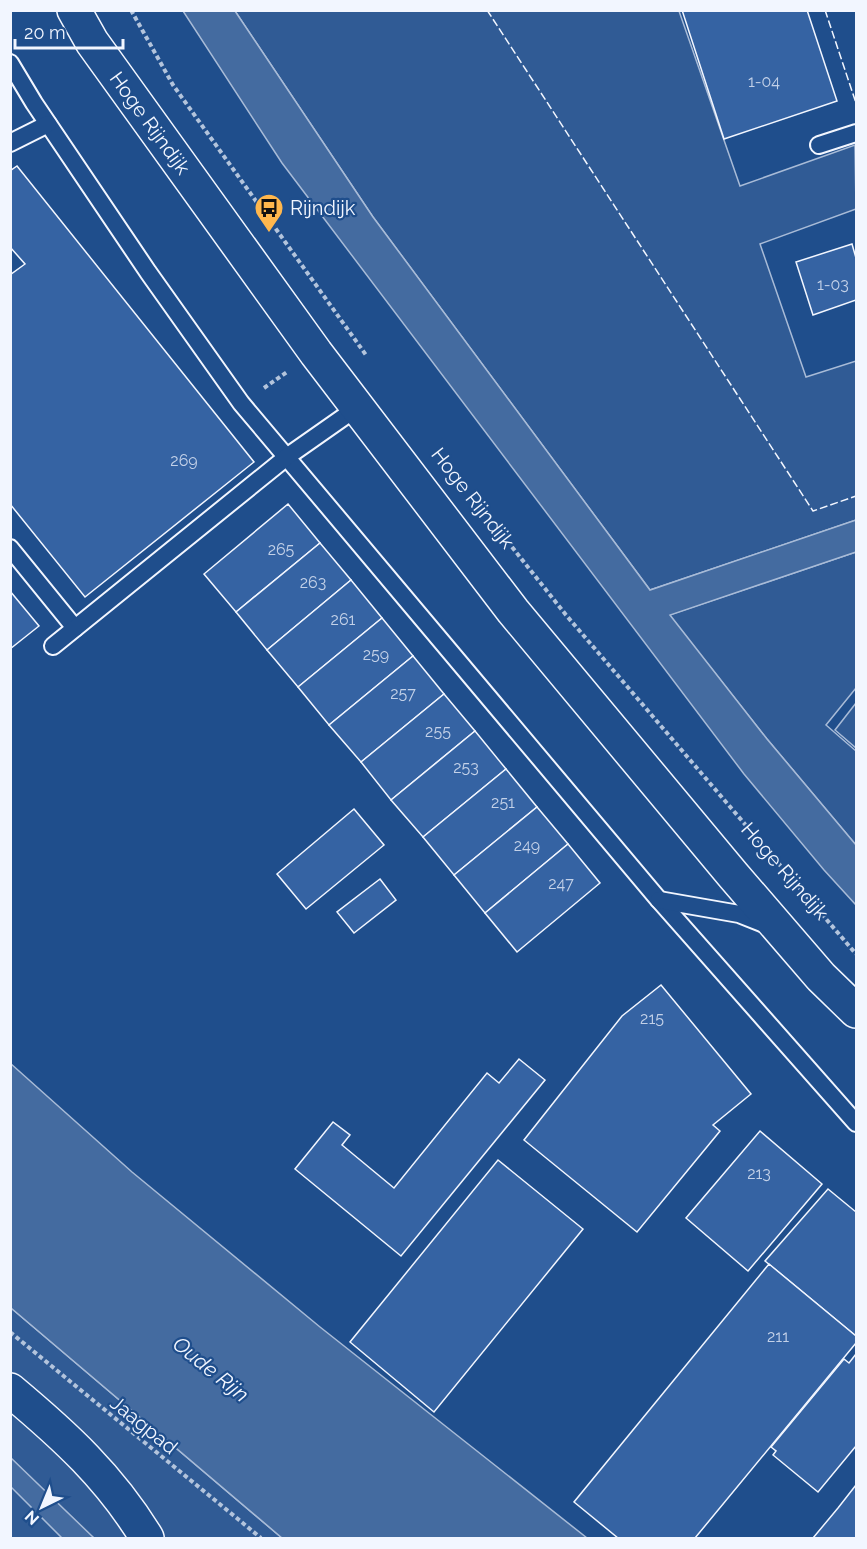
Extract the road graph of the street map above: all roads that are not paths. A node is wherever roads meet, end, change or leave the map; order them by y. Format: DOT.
graph roads {
  1 [pos="74,10"];
  2 [pos="10,63"];
  3 [pos="48,124"];
  4 [pos="856,133"];
  5 [pos="10,143"];
  6 [pos="819,145"];
  7 [pos="358,407"];
  8 [pos="288,456"];
  9 [pos="10,548"];
  10 [pos="75,628"];
  11 [pos="53,646"];
  12 [pos="659,900"];
  13 [pos="781,931"];
  14 [pos="821,977"];
  15 [pos="856,1011"];
  16 [pos="856,1035"];
  17 [pos="856,1122"];
  18 [pos="10,1390"];
  19 [pos="147,1539"];
  1 -- 7 [label="street, Hoge Rijndijk"];
  2 -- 3 [label="lane"];
  3 -- 5 [label="lane"];
  3 -- 8 [label="lane"];
  4 -- 6 [label="lane"];
  7 -- 8 [label="lane"];
  7 -- 13 [label="street, Hoge Rijndijk"];
  8 -- 10 [label="lane"];
  8 -- 12 [label="lane"];
  9 -- 10 [label="lane"];
  10 -- 11 [label="lane"];
  12 -- 13 [label="lane"];
  12 -- 17 [label="lane"];
  13 -- 14 [label="street, Hoge Rijndijk"];
  14 -- 15 [label="street, Hoge Rijndijk"];
  14 -- 16 [label="street, Hoge Rijndijk"];
  18 -- 19 [label="street"];
}
